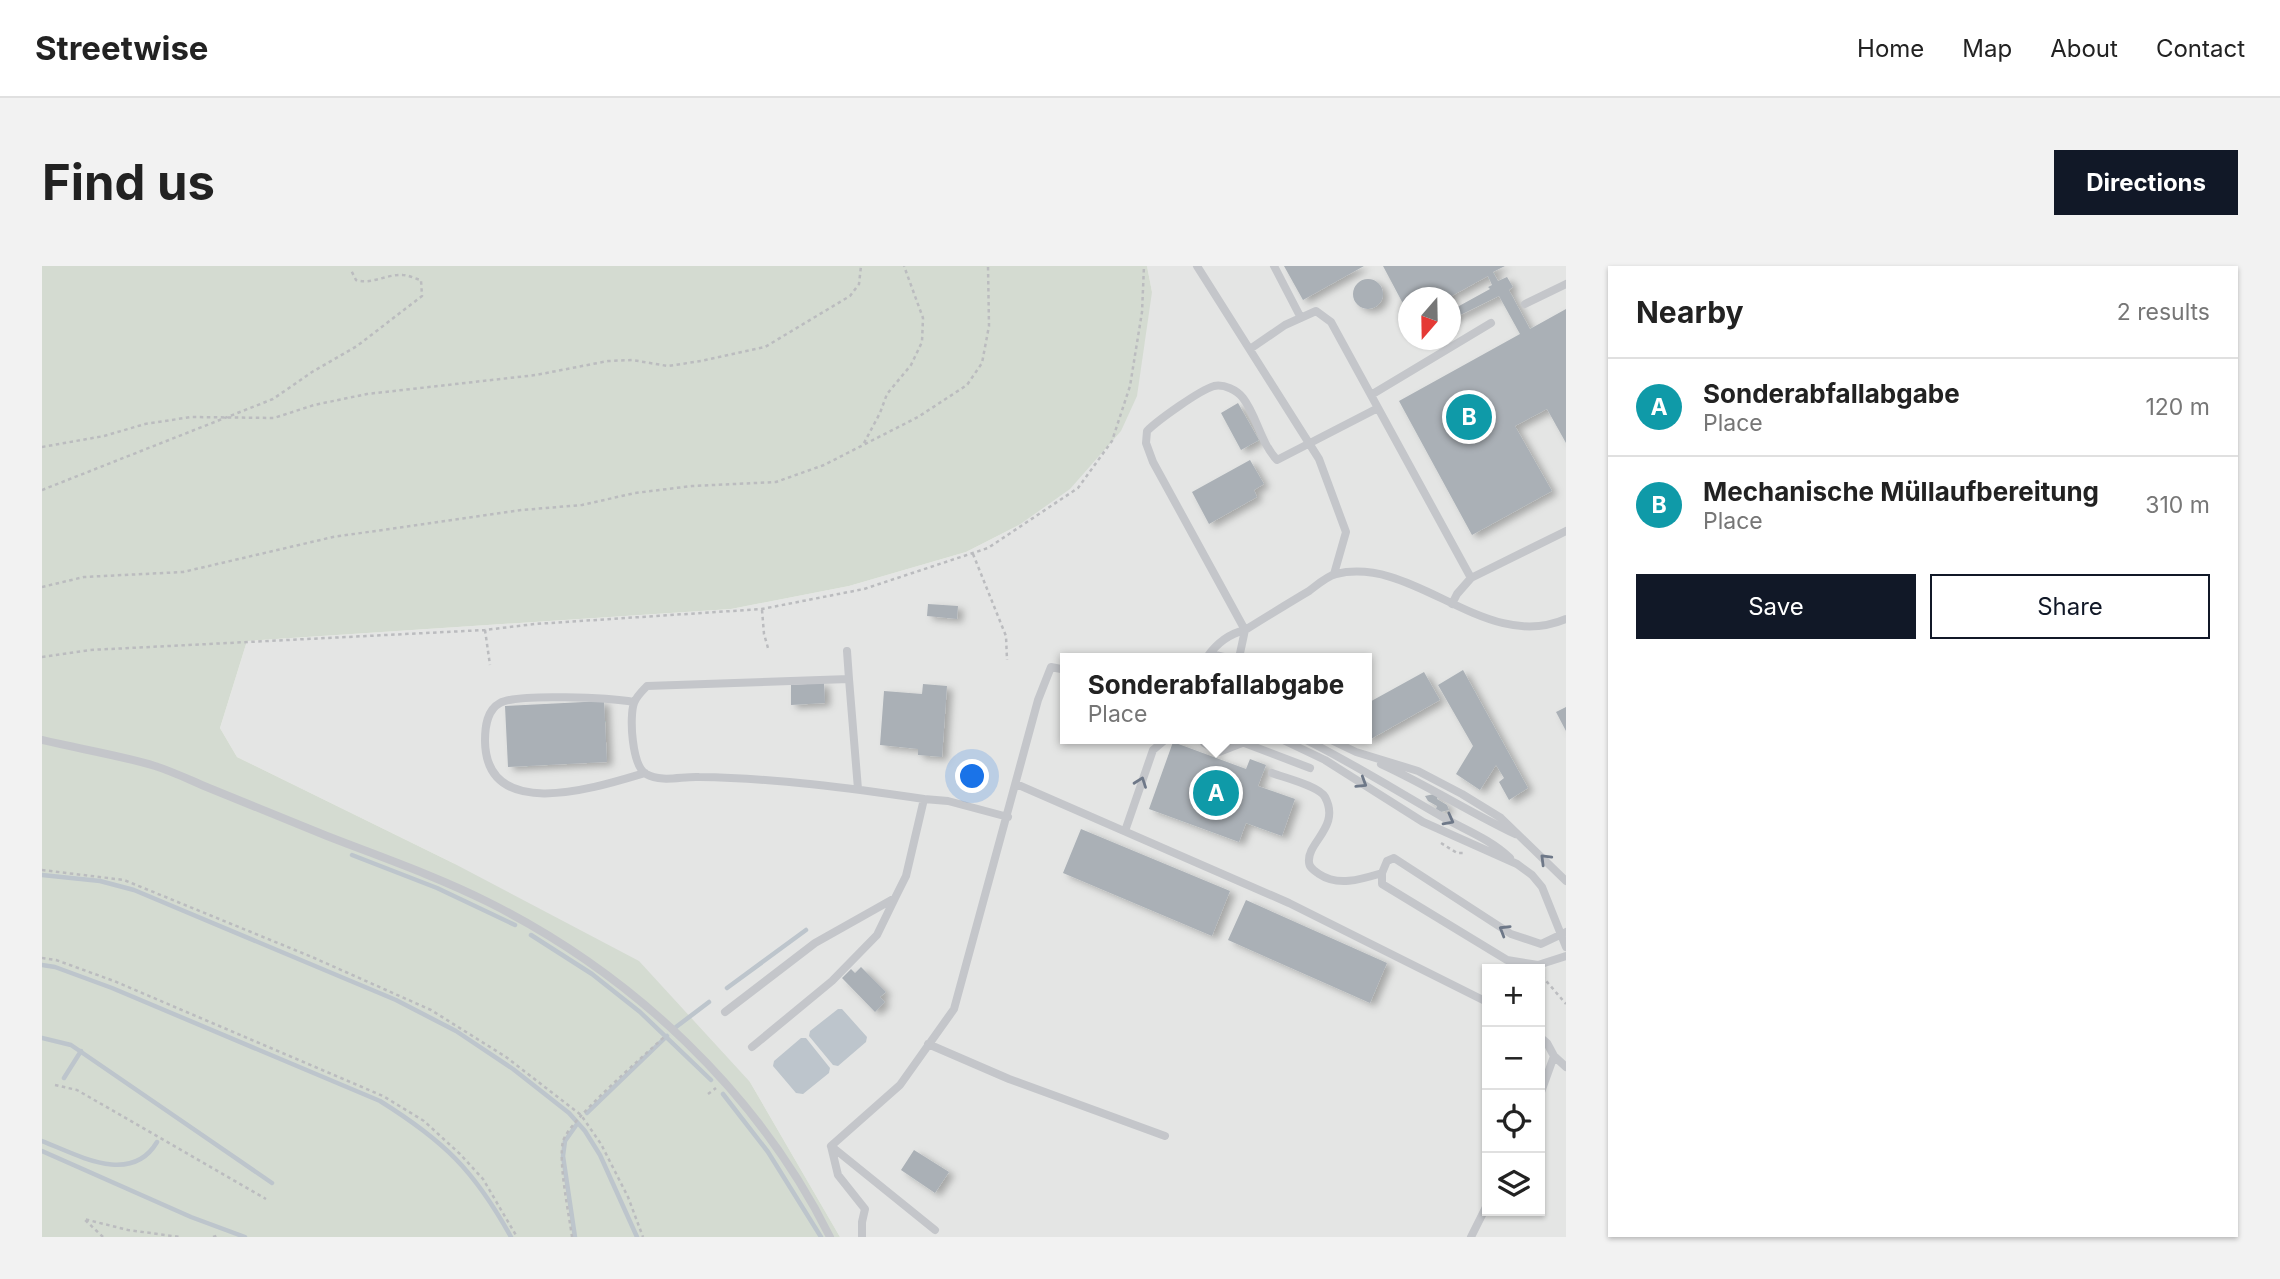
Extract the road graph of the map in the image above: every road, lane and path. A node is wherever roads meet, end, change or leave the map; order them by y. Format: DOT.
graph roads {
  1 [pos="861,266"];
  2 [pos="904,266"];
  3 [pos="988,266"];
  4 [pos="1144,266"];
  5 [pos="1197,266"];
  6 [pos="1274,266"];
  7 [pos="351,270"];
  8 [pos="1566,284"];
  9 [pos="1525,304"];
  10 [pos="1301,318"];
  11 [pos="1491,323"];
  12 [pos="1250,349"];
  13 [pos="1371,395"];
  14 [pos="1378,408"];
  15 [pos="233,416"];
  16 [pos="864,443"];
  17 [pos="1310,444"];
  18 [pos="42,447"];
  19 [pos="42,490"];
  20 [pos="1566,531"];
  21 [pos="973,554"];
  22 [pos="1334,574"];
  23 [pos="1471,578"];
  24 [pos="42,587"];
  25 [pos="1452,604"];
  26 [pos="762,609"];
  27 [pos="1566,618"];
  28 [pos="485,630"];
  29 [pos="1245,630"];
  30 [pos="768,648"];
  31 [pos="847,651"];
  32 [pos="1210,653"];
  33 [pos="1239,653"];
  34 [pos="42,657"];
  35 [pos="1007,660"];
  36 [pos="490,665"];
  37 [pos="1060,669"];
  38 [pos="849,679"];
  39 [pos="634,702"];
  40 [pos="42,740"];
  41 [pos="1160,744"];
  42 [pos="1206,744"];
  43 [pos="1233,744"];
  44 [pos="1246,744"];
  45 [pos="1291,744"];
  46 [pos="1314,744"];
  47 [pos="1339,744"];
  48 [pos="1310,768"];
  49 [pos="645,773"];
  50 [pos="1272,773"];
  51 [pos="1016,784"];
  52 [pos="858,789"];
  53 [pos="924,799"];
  54 [pos="1008,817"];
  55 [pos="1125,831"];
  56 [pos="1437,840"];
  57 [pos="1470,854"];
  58 [pos="1517,864"];
  59 [pos="42,870"];
  60 [pos="1382,873"];
  61 [pos="1566,881"];
  62 [pos="895,898"];
  63 [pos="1563,934"];
  64 [pos="1566,947"];
  65 [pos="1566,956"];
  66 [pos="42,958"];
  67 [pos="1545,981"];
  68 [pos="1482,1000"];
  69 [pos="1566,1004"];
  70 [pos="726,1012"];
  71 [pos="672,1029"];
  72 [pos="1545,1041"];
  73 [pos="928,1044"];
  74 [pos="752,1047"];
  75 [pos="1554,1056"];
  76 [pos="1566,1066"];
  77 [pos="55,1085"];
  78 [pos="1542,1090"];
  79 [pos="581,1115"];
  80 [pos="1165,1136"];
  81 [pos="831,1146"];
  82 [pos="265,1199"];
  83 [pos="1482,1215"];
  84 [pos="935,1230"];
  85 [pos="219,1235"];
  86 [pos="103,1237"];
  87 [pos="180,1237"];
  88 [pos="213,1237"];
  89 [pos="517,1237"];
  90 [pos="572,1237"];
  91 [pos="643,1237"];
  92 [pos="830,1237"];
  93 [pos="862,1237"];
  94 [pos="1471,1237"];
  1 -- 15 [label="path"];
  2 -- 16 [label="path"];
  3 -- 16 [label="path"];
  4 -- 21 [label="path"];
  5 -- 12 [label="lane"];
  6 -- 10 [label="lane"];
  7 -- 15 [label="path"];
  8 -- 9 [label="lane"];
  10 -- 12 [label="lane"];
  10 -- 13 [label="lane"];
  11 -- 13 [label="lane"];
  12 -- 17 [label="lane"];
  13 -- 14 [label="lane"];
  14 -- 17 [label="lane"];
  14 -- 23 [label="lane"];
  15 -- 18 [label="path"];
  15 -- 19 [label="path"];
  16 -- 24 [label="path"];
  17 -- 22 [label="lane"];
  17 -- 29 [label="lane"];
  20 -- 23 [label="lane"];
  21 -- 26 [label="path"];
  21 -- 35 [label="path"];
  22 -- 25 [label="lane"];
  22 -- 29 [label="lane"];
  23 -- 25 [label="lane"];
  25 -- 27 [label="lane"];
  26 -- 28 [label="path"];
  26 -- 30 [label="path"];
  28 -- 34 [label="path"];
  28 -- 36 [label="path"];
  29 -- 32 [label="lane"];
  29 -- 33 [label="lane"];
  31 -- 38 [label="lane"];
  37 -- 51 [label="lane"];
  38 -- 39 [label="lane"];
  38 -- 52 [label="lane"];
  39 -- 49 [label="lane"];
  39 -- 49 [label="lane"];
  40 -- 71 [label="lane"];
  55 -- 41 [label="lane, one-way"];
  42 -- 43 [label="lane"];
  44 -- 48 [label="lane"];
  45 -- 58 [label="lane, one-way"];
  46 -- 58 [label="lane, one-way"];
  61 -- 47 [label="lane, one-way"];
  49 -- 52 [label="lane"];
  50 -- 60 [label="lane"];
  51 -- 54 [label="lane"];
  51 -- 55 [label="lane"];
  52 -- 53 [label="lane"];
  53 -- 54 [label="lane"];
  53 -- 62 [label="lane"];
  54 -- 73 [label="lane"];
  55 -- 68 [label="lane"];
  56 -- 57 [label="path"];
  58 -- 63 [label="lane"];
  59 -- 79 [label="path"];
  63 -- 60 [label="lane, one-way"];
  60 -- 65 [label="lane"];
  62 -- 70 [label="lane"];
  62 -- 74 [label="lane"];
  63 -- 64 [label="lane"];
  66 -- 89 [label="path"];
  67 -- 69 [label="path"];
  71 -- 79 [label="path"];
  71 -- 92 [label="lane"];
  72 -- 75 [label="lane"];
  73 -- 80 [label="lane"];
  73 -- 81 [label="lane"];
  75 -- 76 [label="lane"];
  75 -- 78 [label="lane"];
  77 -- 82 [label="path"];
  79 -- 90 [label="path"];
  79 -- 91 [label="path"];
  81 -- 84 [label="lane"];
  81 -- 93 [label="lane"];
  83 -- 94 [label="lane"];
  85 -- 88 [label="path"];
  86 -- 87 [label="path"];
}
